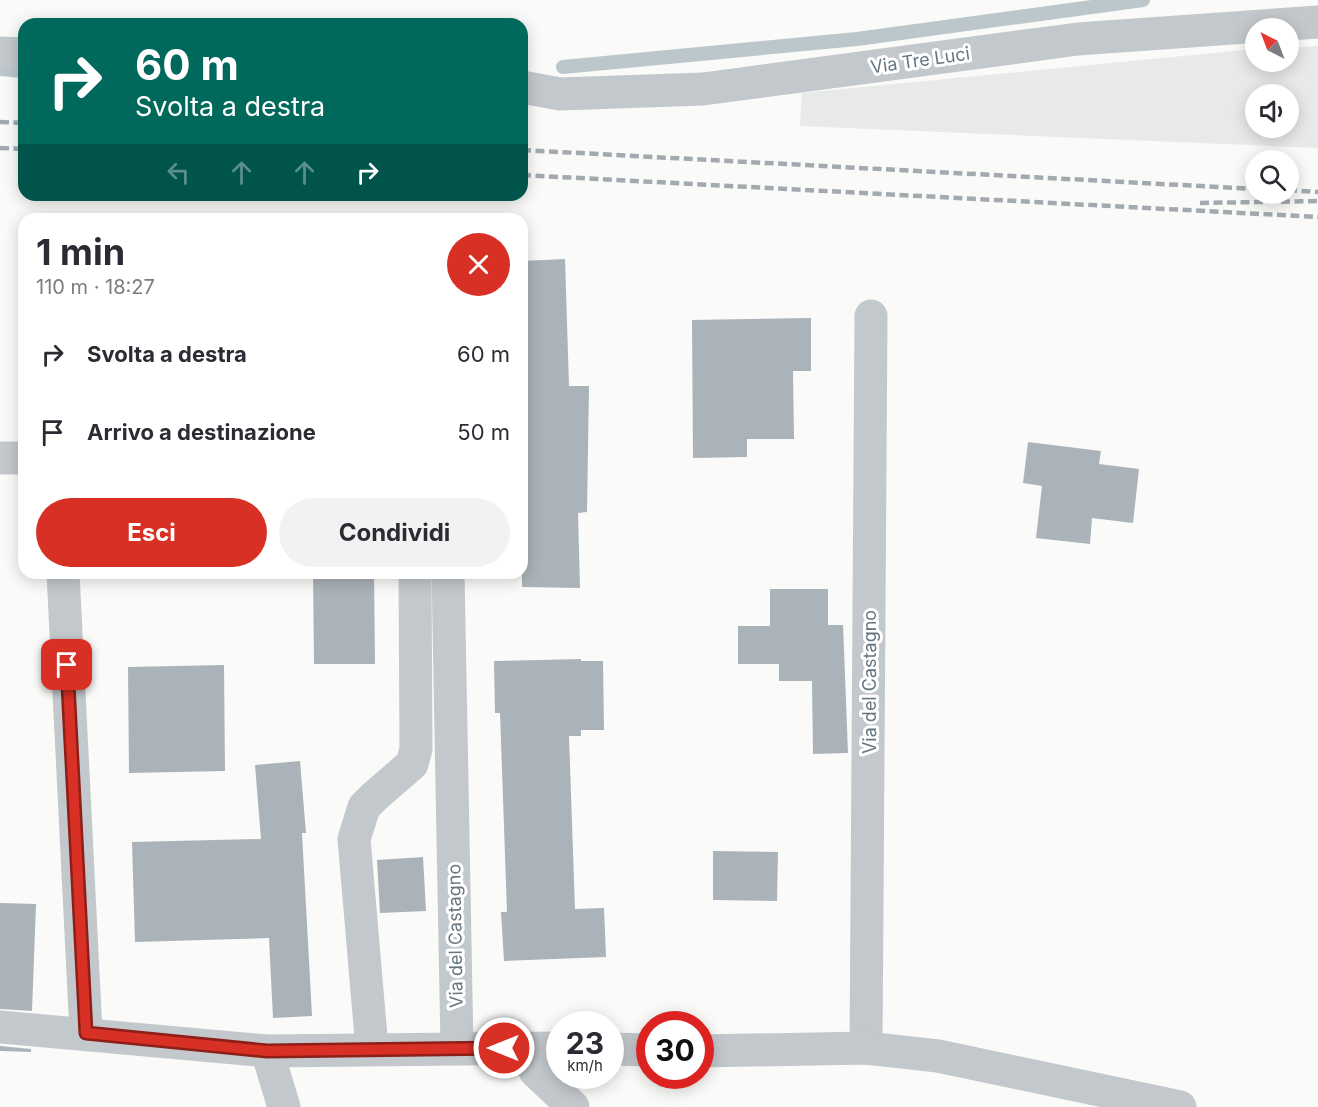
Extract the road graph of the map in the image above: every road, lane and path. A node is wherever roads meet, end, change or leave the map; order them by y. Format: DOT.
graph roads {
  1 [pos="1318,22"];
  2 [pos="0,53"];
  3 [pos="18,54"];
  4 [pos="528,88"];
  5 [pos="872,316"];
  6 [pos="0,458"];
  7 [pos="18,458"];
  8 [pos="63,579"];
  9 [pos="414,579"];
  10 [pos="448,579"];
  11 [pos="0,1027"];
  12 [pos="86,1033"];
  13 [pos="457,1048"];
  14 [pos="544,1048"];
  15 [pos="866,1048"];
  16 [pos="372,1049"];
  17 [pos="267,1051"];
  18 [pos="714,1051"];
  19 [pos="284,1107"];
  20 [pos="573,1107"];
  21 [pos="1180,1107"];
  1 -- 4 [label="street, Via Tre Luci"];
  2 -- 3 [label="street"];
  5 -- 15 [label="street, Via del Castagno"];
  6 -- 7 [label="street"];
  8 -- 12 [label="street"];
  9 -- 16 [label="street"];
  10 -- 13 [label="street, Via del Castagno"];
  11 -- 12 [label="street"];
  12 -- 17 [label="street"];
  13 -- 14 [label="street"];
  13 -- 16 [label="street"];
  14 -- 20 [label="street"];
  15 -- 18 [label="street"];
  15 -- 21 [label="street"];
  16 -- 17 [label="street"];
  17 -- 19 [label="street"];
}
